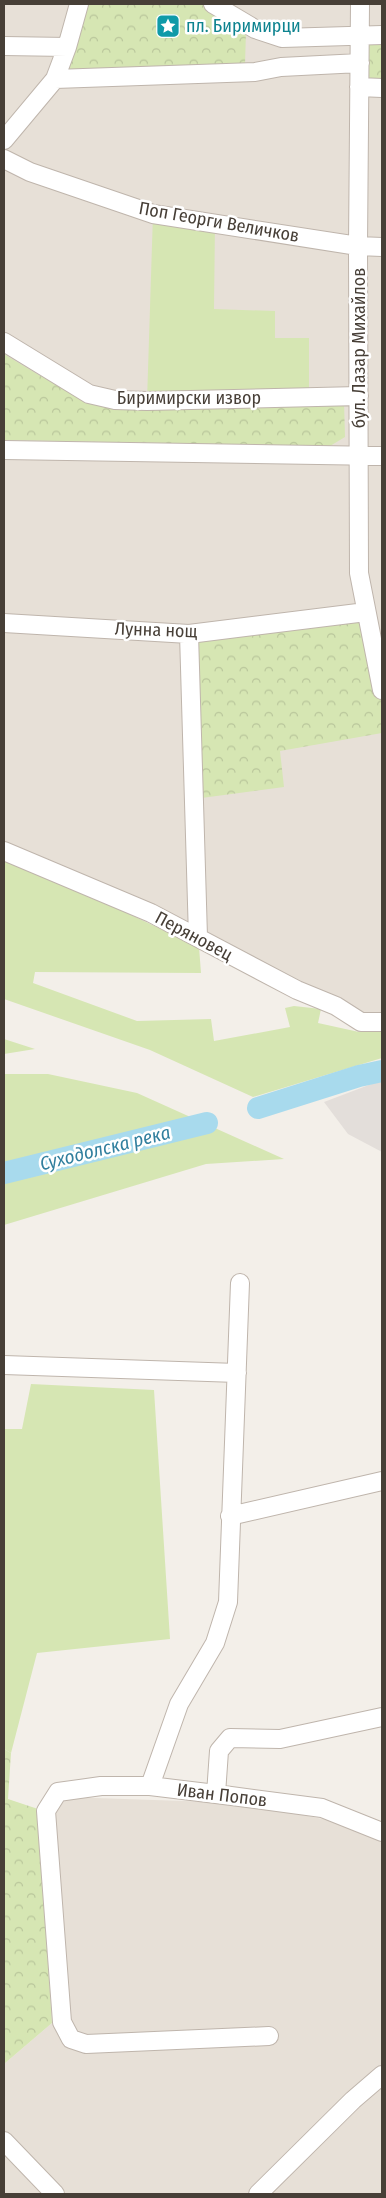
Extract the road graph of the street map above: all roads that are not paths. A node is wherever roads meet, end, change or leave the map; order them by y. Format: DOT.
graph roads {
  1 [pos="79,4"];
  2 [pos="213,4"];
  3 [pos="360,4"];
  4 [pos="360,35"];
  5 [pos="382,35"];
  6 [pos="282,38"];
  7 [pos="4,46"];
  8 [pos="67,47"];
  9 [pos="360,63"];
  10 [pos="281,67"];
  11 [pos="55,79"];
  12 [pos="359,87"];
  13 [pos="382,88"];
  14 [pos="4,140"];
  15 [pos="4,159"];
  16 [pos="358,246"];
  17 [pos="382,247"];
  18 [pos="4,342"];
  19 [pos="359,396"];
  20 [pos="4,450"];
  21 [pos="360,456"];
  22 [pos="382,456"];
  23 [pos="366,612"];
  24 [pos="4,623"];
  25 [pos="189,634"];
  26 [pos="377,643"];
  27 [pos="382,690"];
  28 [pos="4,851"];
  29 [pos="198,937"];
  30 [pos="382,1022"];
  31 [pos="240,1283"];
  32 [pos="4,1365"];
  33 [pos="237,1373"];
  34 [pos="382,1481"];
  35 [pos="230,1516"];
  36 [pos="382,1717"];
  37 [pos="150,1786"];
  38 [pos="216,1794"];
  39 [pos="382,1832"];
  40 [pos="269,2036"];
  41 [pos="382,2075"];
  42 [pos="4,2141"];
  43 [pos="55,2194"];
  44 [pos="258,2194"];
  1 -- 8 [label="street"];
  2 -- 6 [label="street"];
  3 -- 4 [label="street, бул. Лазар Михайлов"];
  4 -- 5 [label="street"];
  4 -- 6 [label="street"];
  4 -- 9 [label="street, бул. Лазар Михайлов"];
  6 -- 10 [label="street"];
  7 -- 8 [label="street"];
  8 -- 11 [label="street"];
  9 -- 10 [label="street"];
  9 -- 12 [label="street, бул. Лазар Михайлов"];
  10 -- 11 [label="street"];
  11 -- 14 [label="street"];
  12 -- 13 [label="street"];
  12 -- 16 [label="street, бул. Лазар Михайлов"];
  15 -- 16 [label="street, Поп Георги Величков"];
  16 -- 17 [label="street, Поп Георги Величков"];
  16 -- 19 [label="street, бул. Лазар Михайлов"];
  18 -- 19 [label="street, Биримирски извор"];
  19 -- 21 [label="street, бул. Лазар Михайлов"];
  20 -- 21 [label="street"];
  21 -- 22 [label="street"];
  21 -- 23 [label="street, бул. Лазар Михайлов"];
  23 -- 25 [label="street, Лунна нощ"];
  23 -- 26 [label="street, бул. Лазар Михайлов"];
  24 -- 25 [label="street, Лунна нощ"];
  25 -- 29 [label="street"];
  26 -- 27 [label="street, бул. Лазар Михайлов"];
  28 -- 29 [label="street, Перяновец"];
  29 -- 30 [label="street, Перяновец"];
  31 -- 33 [label="street"];
  32 -- 33 [label="street"];
  33 -- 35 [label="street"];
  34 -- 35 [label="street"];
  35 -- 37 [label="street"];
  36 -- 38 [label="street"];
  37 -- 38 [label="street, Иван Попов"];
  37 -- 40 [label="street, Иван Попов"];
  38 -- 39 [label="street, Иван Попов"];
  41 -- 44 [label="street"];
  42 -- 43 [label="street"];
}
